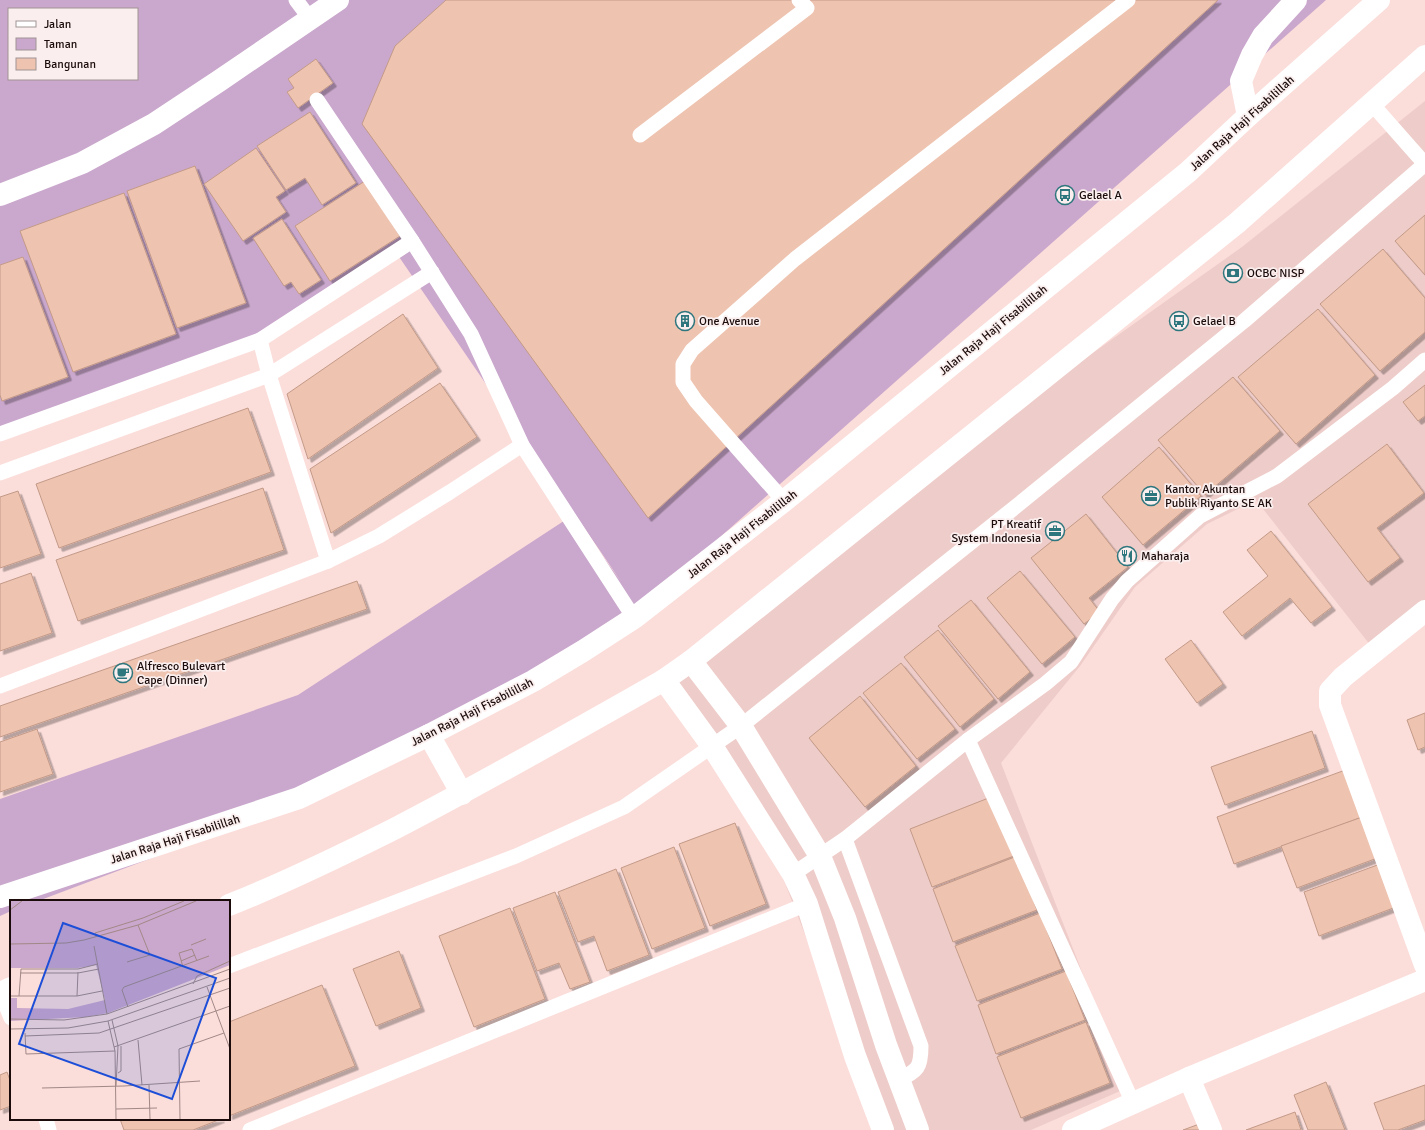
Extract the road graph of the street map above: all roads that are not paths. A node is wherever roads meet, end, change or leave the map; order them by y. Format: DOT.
graph roads {
  1 [pos="296,0"];
  2 [pos="338,0"];
  3 [pos="799,0"];
  4 [pos="1296,0"];
  5 [pos="1379,0"];
  6 [pos="1120,2"];
  7 [pos="311,20"];
  8 [pos="1425,56"];
  9 [pos="317,100"];
  10 [pos="1372,104"];
  11 [pos="1248,116"];
  12 [pos="640,135"];
  13 [pos="1425,164"];
  14 [pos="0,196"];
  15 [pos="412,241"];
  16 [pos="432,272"];
  17 [pos="260,340"];
  18 [pos="1425,360"];
  19 [pos="269,375"];
  20 [pos="0,434"];
  21 [pos="522,445"];
  22 [pos="0,472"];
  23 [pos="784,502"];
  24 [pos="328,561"];
  25 [pos="1425,611"];
  26 [pos="634,618"];
  27 [pos="691,661"];
  28 [pos="664,680"];
  29 [pos="0,686"];
  30 [pos="742,726"];
  31 [pos="430,735"];
  32 [pos="968,740"];
  33 [pos="712,746"];
  34 [pos="462,794"];
  35 [pos="845,839"];
  36 [pos="820,856"];
  37 [pos="793,874"];
  38 [pos="9,897"];
  39 [pos="230,904"];
  40 [pos="807,904"];
  41 [pos="1425,965"];
  42 [pos="230,966"];
  43 [pos="1425,980"];
  44 [pos="4,991"];
  45 [pos="10,1014"];
  46 [pos="1189,1078"];
  47 [pos="899,1080"];
  48 [pos="1133,1103"];
  49 [pos="46,1120"];
  50 [pos="49,1130"];
  51 [pos="250,1130"];
  52 [pos="883,1130"];
  53 [pos="918,1130"];
  54 [pos="1073,1130"];
  55 [pos="1211,1130"];
  1 -- 7 [label="lane"];
  2 -- 7 [label="main road"];
  3 -- 12 [label="lane"];
  4 -- 11 [label="main road"];
  5 -- 11 [label="main road, Jalan Raja Haji Fisabilillah"];
  6 -- 23 [label="lane"];
  7 -- 14 [label="main road"];
  8 -- 10 [label="main road"];
  9 -- 15 [label="lane"];
  10 -- 13 [label="lane"];
  10 -- 27 [label="main road"];
  11 -- 23 [label="main road, Jalan Raja Haji Fisabilillah"];
  13 -- 30 [label="lane"];
  15 -- 16 [label="lane"];
  15 -- 17 [label="lane"];
  16 -- 19 [label="lane"];
  16 -- 21 [label="lane"];
  17 -- 19 [label="lane"];
  17 -- 20 [label="lane"];
  18 -- 32 [label="lane"];
  19 -- 22 [label="lane"];
  19 -- 24 [label="lane"];
  21 -- 24 [label="lane"];
  21 -- 26 [label="lane"];
  23 -- 26 [label="main road, Jalan Raja Haji Fisabilillah"];
  24 -- 29 [label="lane"];
  25 -- 41 [label="main road"];
  26 -- 31 [label="main road, Jalan Raja Haji Fisabilillah"];
  27 -- 28 [label="main road"];
  27 -- 30 [label="main road"];
  28 -- 33 [label="main road"];
  28 -- 34 [label="main road"];
  30 -- 33 [label="lane"];
  30 -- 36 [label="main road"];
  31 -- 34 [label="main road"];
  31 -- 38 [label="main road, Jalan Raja Haji Fisabilillah"];
  32 -- 35 [label="lane"];
  32 -- 48 [label="lane"];
  33 -- 37 [label="main road"];
  33 -- 42 [label="lane"];
  34 -- 39 [label="main road"];
  35 -- 36 [label="lane"];
  35 -- 47 [label="lane"];
  36 -- 37 [label="lane"];
  36 -- 47 [label="main road"];
  37 -- 40 [label="main road"];
  40 -- 51 [label="lane"];
  40 -- 52 [label="main road"];
  43 -- 46 [label="main road"];
  44 -- 45 [label="lane"];
  46 -- 48 [label="main road"];
  46 -- 55 [label="main road"];
  47 -- 53 [label="main road"];
  48 -- 54 [label="main road"];
  49 -- 50 [label="lane"];
}
